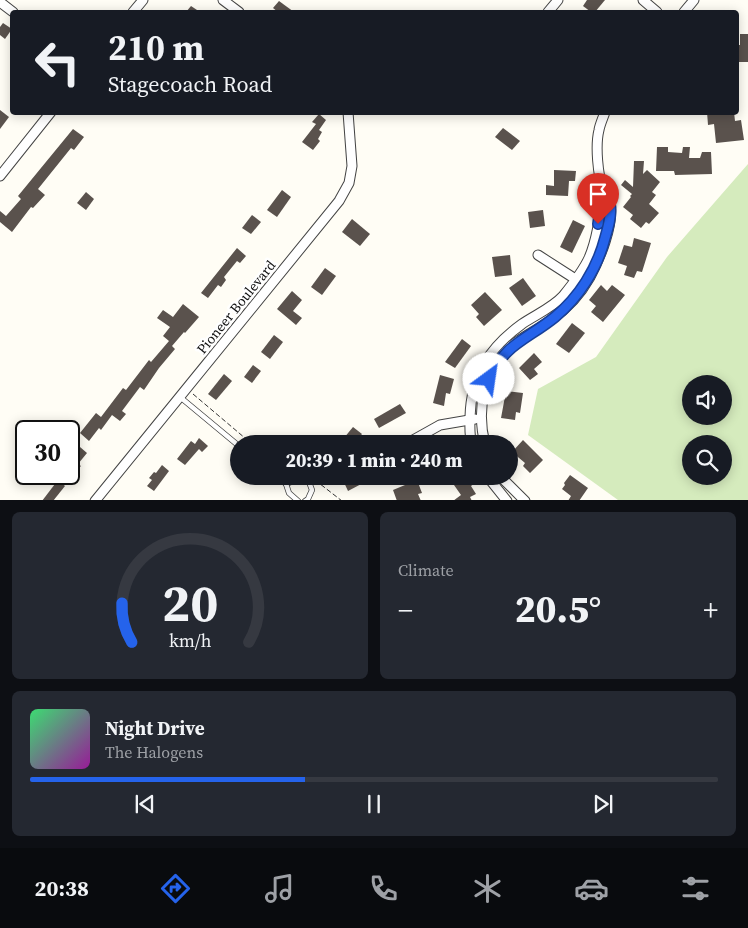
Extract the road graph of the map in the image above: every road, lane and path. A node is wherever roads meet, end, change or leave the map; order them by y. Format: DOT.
graph roads {
  1 [pos="143,0"];
  2 [pos="223,0"];
  3 [pos="558,0"];
  4 [pos="643,0"];
  5 [pos="694,0"];
  6 [pos="0,2"];
  7 [pos="10,10"];
  8 [pos="135,10"];
  9 [pos="236,10"];
  10 [pos="550,10"];
  11 [pos="655,10"];
  12 [pos="686,10"];
  13 [pos="49,115"];
  14 [pos="348,115"];
  15 [pos="604,115"];
  16 [pos="0,176"];
  17 [pos="603,190"];
  18 [pos="538,255"];
  19 [pos="575,279"];
  20 [pos="584,285"];
  21 [pos="182,398"];
  22 [pos="482,418"];
  23 [pos="470,420"];
  24 [pos="241,435"];
  25 [pos="422,435"];
  26 [pos="470,435"];
  27 [pos="484,435"];
  28 [pos="230,438"];
  29 [pos="286,485"];
  30 [pos="310,485"];
  31 [pos="322,485"];
  32 [pos="494,485"];
  33 [pos="508,485"];
  34 [pos="519,498"];
  35 [pos="95,500"];
  36 [pos="298,500"];
  37 [pos="305,500"];
  38 [pos="342,500"];
  39 [pos="507,500"];
  1 -- 8 [label="street"];
  2 -- 9 [label="street"];
  3 -- 10 [label="street"];
  4 -- 11 [label="street"];
  5 -- 12 [label="street"];
  6 -- 7 [label="street"];
  13 -- 16 [label="street"];
  14 -- 21 [label="street, Pioneer Boulevard"];
  15 -- 17 [label="street"];
  17 -- 19 [label="street"];
  17 -- 20 [label="street"];
  18 -- 19 [label="street"];
  19 -- 20 [label="street"];
  19 -- 23 [label="street"];
  20 -- 22 [label="street"];
  21 -- 24 [label="path"];
  21 -- 28 [label="lane"];
  21 -- 35 [label="street, Pioneer Boulevard"];
  22 -- 23 [label="street"];
  22 -- 27 [label="street"];
  23 -- 25 [label="street"];
  23 -- 26 [label="street"];
  29 -- 36 [label="lane"];
  30 -- 37 [label="lane"];
  31 -- 38 [label="path"];
  32 -- 39 [label="street"];
  33 -- 34 [label="street"];
}
